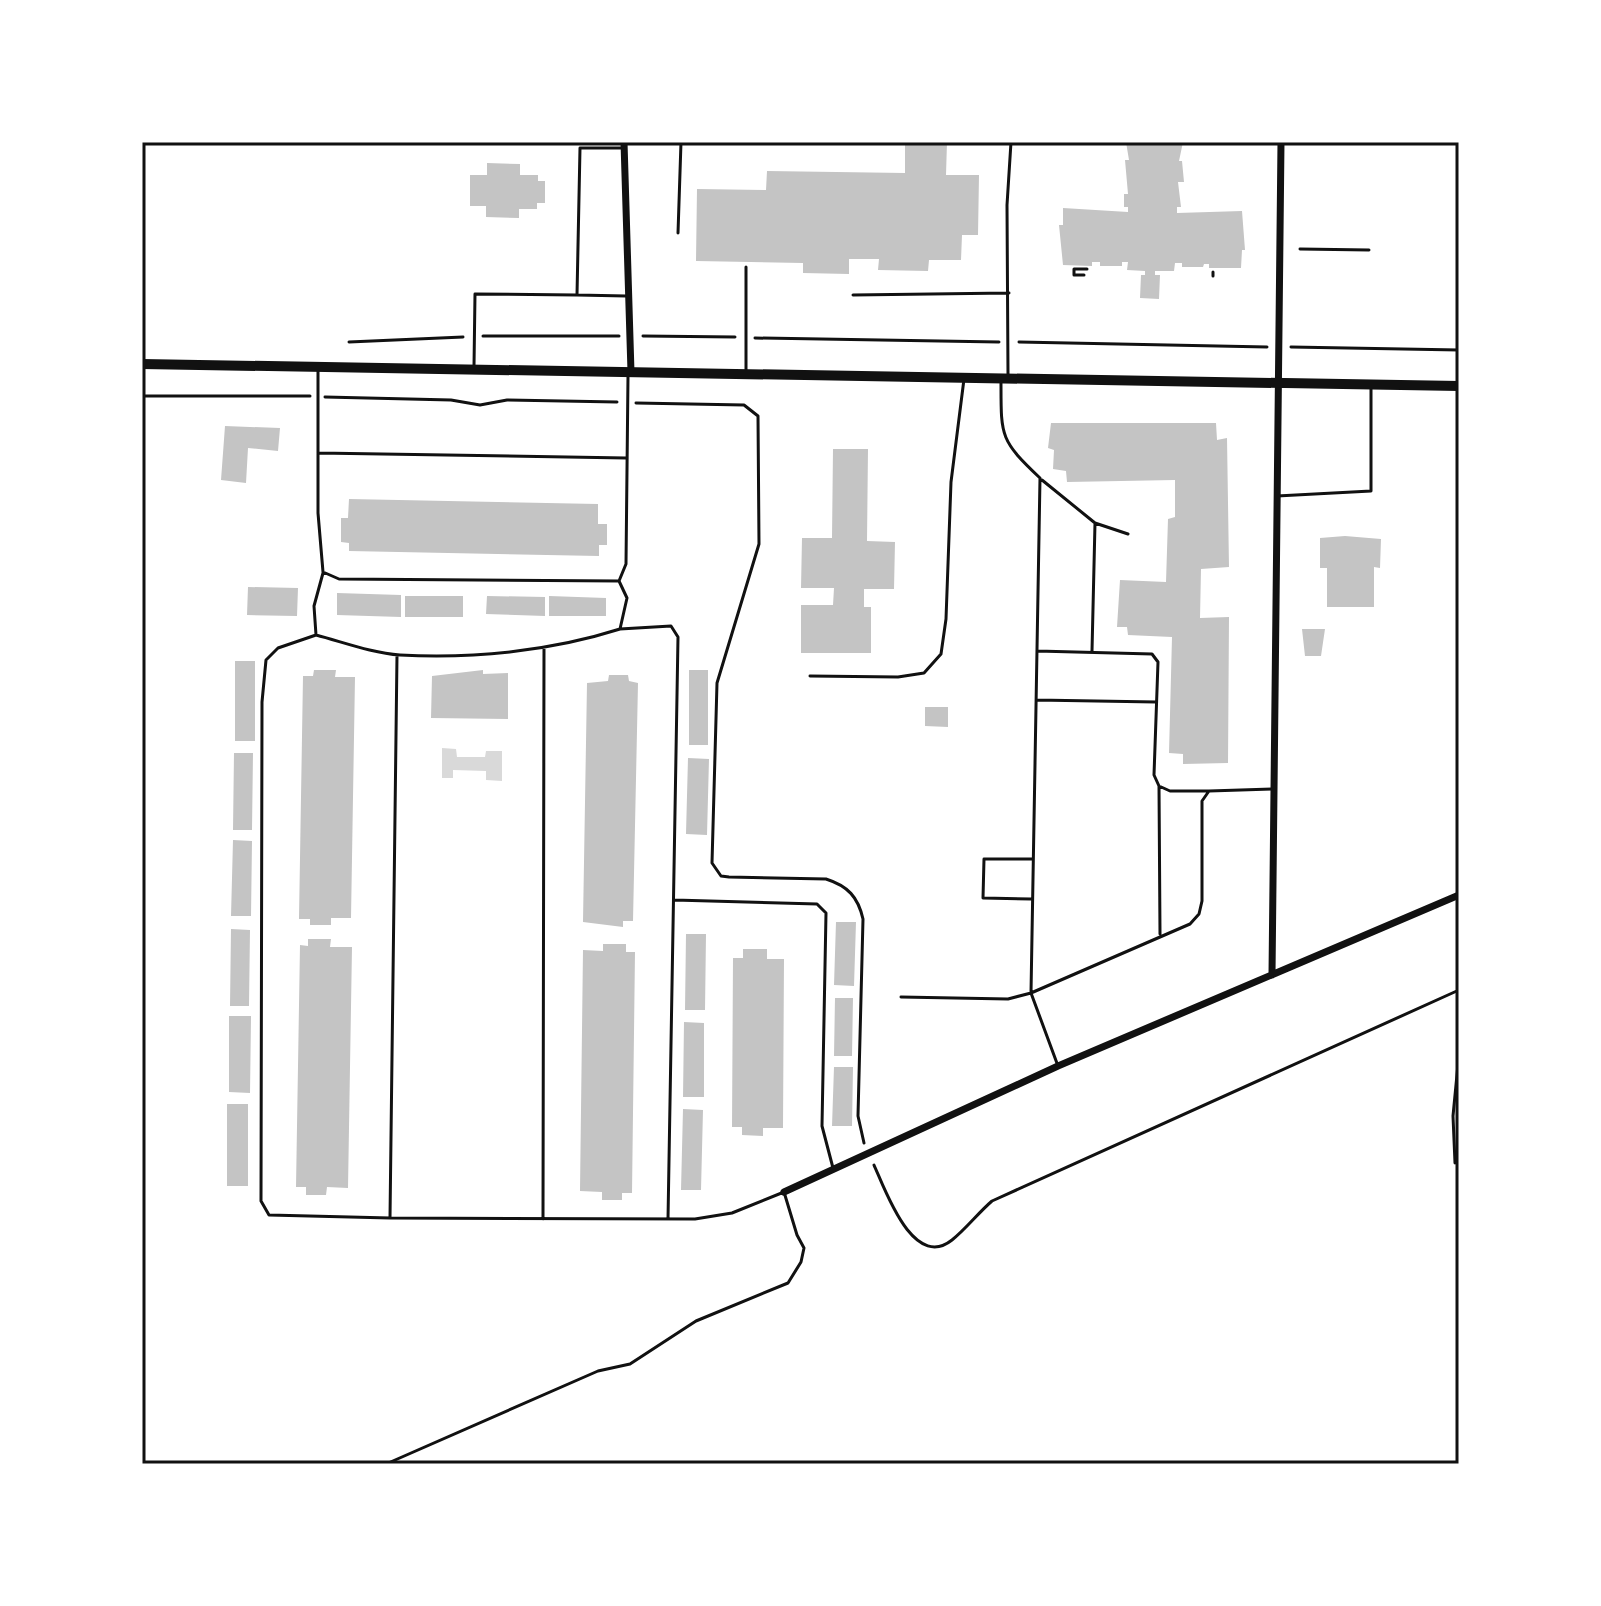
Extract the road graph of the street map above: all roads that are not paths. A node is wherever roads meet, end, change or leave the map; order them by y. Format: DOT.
graph roads {
  1 [pos="681,142"];
  2 [pos="1011,142"];
  3 [pos="1281,142"];
  4 [pos="624,145"];
  5 [pos="678,233"];
  6 [pos="746,267"];
  7 [pos="1009,293"];
  8 [pos="577,295"];
  9 [pos="853,295"];
  10 [pos="629,297"];
  11 [pos="142,364"];
  12 [pos="318,367"];
  13 [pos="474,369"];
  14 [pos="629,372"];
  15 [pos="746,374"];
  16 [pos="965,378"];
  17 [pos="1004,378"];
  18 [pos="1278,383"];
  19 [pos="1371,385"];
  20 [pos="1459,386"];
  21 [pos="318,453"];
  22 [pos="628,458"];
  23 [pos="1040,478"];
  24 [pos="1277,496"];
  25 [pos="1095,523"];
  26 [pos="1128,534"];
  27 [pos="323,572"];
  28 [pos="619,581"];
  29 [pos="620,629"];
  30 [pos="316,635"];
  31 [pos="544,647"];
  32 [pos="1036,651"];
  33 [pos="1092,651"];
  34 [pos="397,655"];
  35 [pos="810,676"];
  36 [pos="1035,700"];
  37 [pos="1156,702"];
  38 [pos="1159,786"];
  39 [pos="1274,789"];
  40 [pos="1209,791"];
  41 [pos="1032,859"];
  42 [pos="1459,895"];
  43 [pos="1031,899"];
  44 [pos="674,900"];
  45 [pos="1160,936"];
  46 [pos="1272,975"];
  47 [pos="1031,993"];
  48 [pos="901,997"];
  49 [pos="1459,1054"];
  50 [pos="1058,1066"];
  51 [pos="1455,1163"];
  52 [pos="833,1170"];
  53 [pos="784,1192"];
  54 [pos="390,1218"];
  55 [pos="543,1219"];
  56 [pos="668,1219"];
  57 [pos="386,1464"];
  1 -- 5 [label="lane"];
  2 -- 7 [label="lane"];
  3 -- 18 [label="street"];
  4 -- 8 [label="lane"];
  4 -- 10 [label="street"];
  6 -- 15 [label="lane"];
  7 -- 9 [label="lane"];
  7 -- 17 [label="lane"];
  8 -- 10 [label="lane"];
  8 -- 13 [label="lane"];
  10 -- 14 [label="street"];
  11 -- 12 [label="main road"];
  12 -- 13 [label="main road"];
  12 -- 21 [label="lane"];
  13 -- 14 [label="main road"];
  14 -- 15 [label="main road"];
  14 -- 22 [label="lane"];
  15 -- 16 [label="main road"];
  16 -- 17 [label="main road"];
  16 -- 35 [label="lane"];
  17 -- 18 [label="main road"];
  17 -- 23 [label="lane"];
  18 -- 19 [label="main road"];
  18 -- 24 [label="street"];
  19 -- 20 [label="main road"];
  19 -- 24 [label="lane"];
  21 -- 22 [label="lane"];
  21 -- 27 [label="lane"];
  22 -- 28 [label="lane"];
  23 -- 25 [label="lane"];
  23 -- 32 [label="lane"];
  24 -- 39 [label="street"];
  25 -- 26 [label="lane"];
  25 -- 33 [label="lane"];
  27 -- 28 [label="lane"];
  27 -- 30 [label="lane"];
  28 -- 29 [label="lane"];
  29 -- 31 [label="lane"];
  29 -- 44 [label="lane"];
  30 -- 34 [label="lane"];
  30 -- 54 [label="lane"];
  31 -- 34 [label="lane"];
  31 -- 55 [label="lane"];
  32 -- 33 [label="lane"];
  32 -- 36 [label="lane"];
  33 -- 37 [label="lane"];
  34 -- 54 [label="lane"];
  36 -- 37 [label="lane"];
  36 -- 41 [label="lane"];
  37 -- 38 [label="lane"];
  38 -- 40 [label="lane"];
  38 -- 45 [label="lane"];
  39 -- 40 [label="lane"];
  39 -- 46 [label="street"];
  40 -- 45 [label="lane"];
  41 -- 43 [label="lane"];
  41 -- 43 [label="lane"];
  42 -- 46 [label="street"];
  43 -- 47 [label="lane"];
  44 -- 52 [label="lane"];
  44 -- 56 [label="lane"];
  45 -- 47 [label="lane"];
  46 -- 50 [label="street"];
  47 -- 48 [label="lane"];
  47 -- 50 [label="lane"];
  49 -- 51 [label="lane"];
  50 -- 52 [label="street"];
  52 -- 53 [label="street"];
  53 -- 56 [label="lane"];
  53 -- 57 [label="lane"];
  54 -- 55 [label="lane"];
  55 -- 56 [label="lane"];
}
